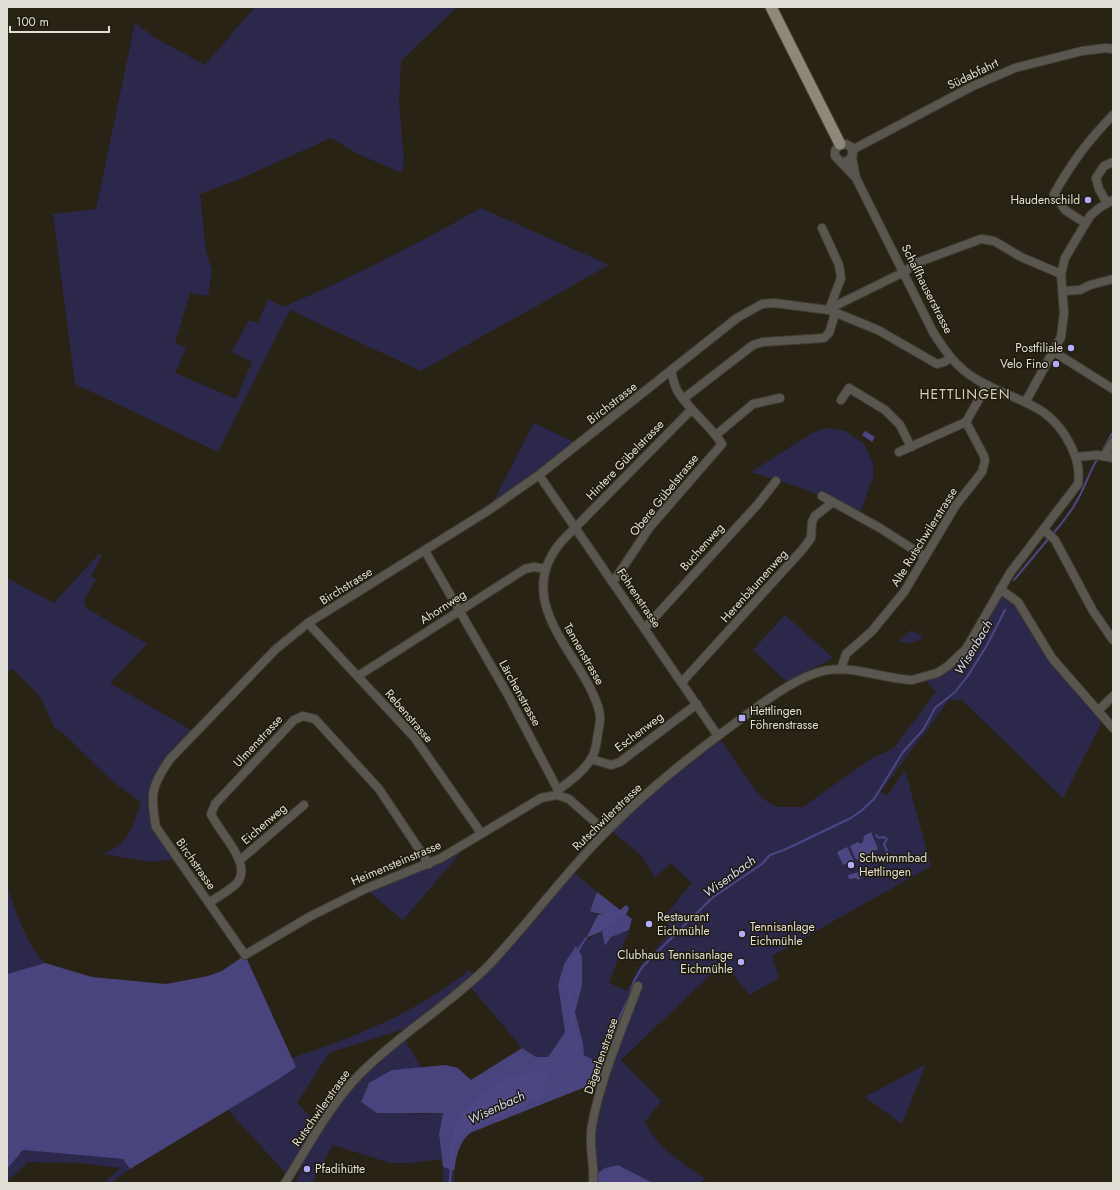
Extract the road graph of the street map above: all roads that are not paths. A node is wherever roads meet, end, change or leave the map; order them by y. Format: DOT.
graph roads {
  1 [pos="771,7"];
  2 [pos="1113,50"];
  3 [pos="1113,115"];
  4 [pos="840,144"];
  5 [pos="852,154"];
  6 [pos="841,162"];
  7 [pos="1113,162"];
  8 [pos="856,178"];
  9 [pos="1110,201"];
  10 [pos="1086,223"];
  11 [pos="822,228"];
  12 [pos="904,272"];
  13 [pos="1061,274"];
  14 [pos="1113,279"];
  15 [pos="1063,290"];
  16 [pos="832,312"];
  17 [pos="1054,352"];
  18 [pos="951,358"];
  19 [pos="672,371"];
  20 [pos="986,385"];
  21 [pos="1113,389"];
  22 [pos="780,398"];
  23 [pos="683,399"];
  24 [pos="841,400"];
  25 [pos="1026,401"];
  26 [pos="691,410"];
  27 [pos="966,422"];
  28 [pos="716,435"];
  29 [pos="1113,442"];
  30 [pos="912,447"];
  31 [pos="899,452"];
  32 [pos="1101,456"];
  33 [pos="1076,457"];
  34 [pos="1113,458"];
  35 [pos="539,475"];
  36 [pos="776,481"];
  37 [pos="822,496"];
  38 [pos="833,502"];
  39 [pos="576,527"];
  40 [pos="1048,534"];
  41 [pos="425,551"];
  42 [pos="925,557"];
  43 [pos="545,569"];
  44 [pos="613,582"];
  45 [pos="1000,589"];
  46 [pos="459,611"];
  47 [pos="308,623"];
  48 [pos="645,628"];
  49 [pos="1113,640"];
  50 [pos="841,669"];
  51 [pos="358,676"];
  52 [pos="682,682"];
  53 [pos="1113,696"];
  54 [pos="697,704"];
  55 [pos="1098,710"];
  56 [pos="1113,728"];
  57 [pos="718,736"];
  58 [pos="591,759"];
  59 [pos="558,792"];
  60 [pos="304,805"];
  61 [pos="606,832"];
  62 [pos="481,833"];
  63 [pos="240,860"];
  64 [pos="429,864"];
  65 [pos="209,903"];
  66 [pos="245,955"];
  67 [pos="638,986"];
  68 [pos="287,1180"];
  69 [pos="593,1183"];
  1 -- 4 [label="main road"];
  2 -- 5 [label="street, Südabfahrt"];
  3 -- 10 [label="street"];
  4 -- 5 [label="street"];
  4 -- 6 [label="street"];
  5 -- 6 [label="street"];
  5 -- 8 [label="street, Schaffhauserstrasse"];
  6 -- 8 [label="street, Schaffhauserstrasse"];
  7 -- 9 [label="street"];
  8 -- 12 [label="street, Schaffhauserstrasse"];
  9 -- 10 [label="street"];
  10 -- 13 [label="street"];
  11 -- 16 [label="street"];
  12 -- 13 [label="street"];
  12 -- 16 [label="street"];
  12 -- 18 [label="street, Schaffhauserstrasse"];
  13 -- 15 [label="street"];
  14 -- 15 [label="street"];
  15 -- 17 [label="street"];
  16 -- 18 [label="street, Birchstrasse"];
  16 -- 19 [label="street, Birchstrasse"];
  16 -- 23 [label="street"];
  17 -- 21 [label="street"];
  17 -- 25 [label="street"];
  18 -- 20 [label="street, Schaffhauserstrasse"];
  19 -- 23 [label="street"];
  19 -- 35 [label="street, Birchstrasse"];
  20 -- 25 [label="street, Schaffhauserstrasse"];
  20 -- 27 [label="street"];
  22 -- 28 [label="street"];
  23 -- 26 [label="street"];
  24 -- 30 [label="street"];
  25 -- 33 [label="street, Schaffhauserstrasse"];
  26 -- 28 [label="street"];
  26 -- 39 [label="street, Hintere Gübelstrasse"];
  27 -- 30 [label="street"];
  27 -- 42 [label="street, Alte Rutschwilerstrasse"];
  28 -- 44 [label="street, Obere Gübelstrasse"];
  29 -- 32 [label="street"];
  30 -- 31 [label="street"];
  32 -- 33 [label="street"];
  32 -- 34 [label="street"];
  33 -- 40 [label="street, Schaffhauserstrasse"];
  35 -- 39 [label="street, Föhrenstrasse"];
  35 -- 41 [label="street, Birchstrasse"];
  36 -- 48 [label="street, Buchenweg"];
  37 -- 38 [label="street"];
  38 -- 42 [label="street"];
  38 -- 52 [label="street, Herenbäumenweg"];
  39 -- 43 [label="street, Tannenstrasse"];
  39 -- 44 [label="street, Föhrenstrasse"];
  40 -- 45 [label="street, Schaffhauserstrasse"];
  40 -- 49 [label="street"];
  41 -- 46 [label="street, Lärchenstrasse"];
  41 -- 47 [label="street, Birchstrasse"];
  42 -- 50 [label="street, Alte Rutschwilerstrasse"];
  43 -- 46 [label="street, Ahornweg"];
  43 -- 58 [label="street, Tannenstrasse"];
  44 -- 48 [label="street, Föhrenstrasse"];
  45 -- 50 [label="street, Rutschwilerstrasse"];
  45 -- 55 [label="street"];
  46 -- 51 [label="street, Ahornweg"];
  46 -- 59 [label="street, Lärchenstrasse"];
  47 -- 51 [label="street, Rebenstrasse"];
  47 -- 65 [label="street, Birchstrasse"];
  48 -- 52 [label="street, Föhrenstrasse"];
  50 -- 57 [label="street, Rutschwilerstrasse"];
  51 -- 62 [label="street, Rebenstrasse"];
  52 -- 54 [label="street, Föhrenstrasse"];
  53 -- 55 [label="street"];
  54 -- 57 [label="street, Föhrenstrasse"];
  54 -- 58 [label="street, Eschenweg"];
  55 -- 56 [label="street"];
  57 -- 61 [label="street, Rutschwilerstrasse"];
  58 -- 59 [label="street, Tannenstrasse"];
  59 -- 61 [label="street"];
  59 -- 62 [label="street, Heimensteinstrasse"];
  60 -- 63 [label="street, Eichenweg"];
  61 -- 68 [label="street, Rutschwilerstrasse"];
  62 -- 64 [label="street, Heimensteinstrasse"];
  63 -- 64 [label="street, Ulmenstrasse"];
  63 -- 65 [label="street"];
  64 -- 66 [label="street, Heimensteinstrasse"];
  65 -- 66 [label="street, Birchstrasse"];
  67 -- 69 [label="street, Dägerlenstrasse"];
}
